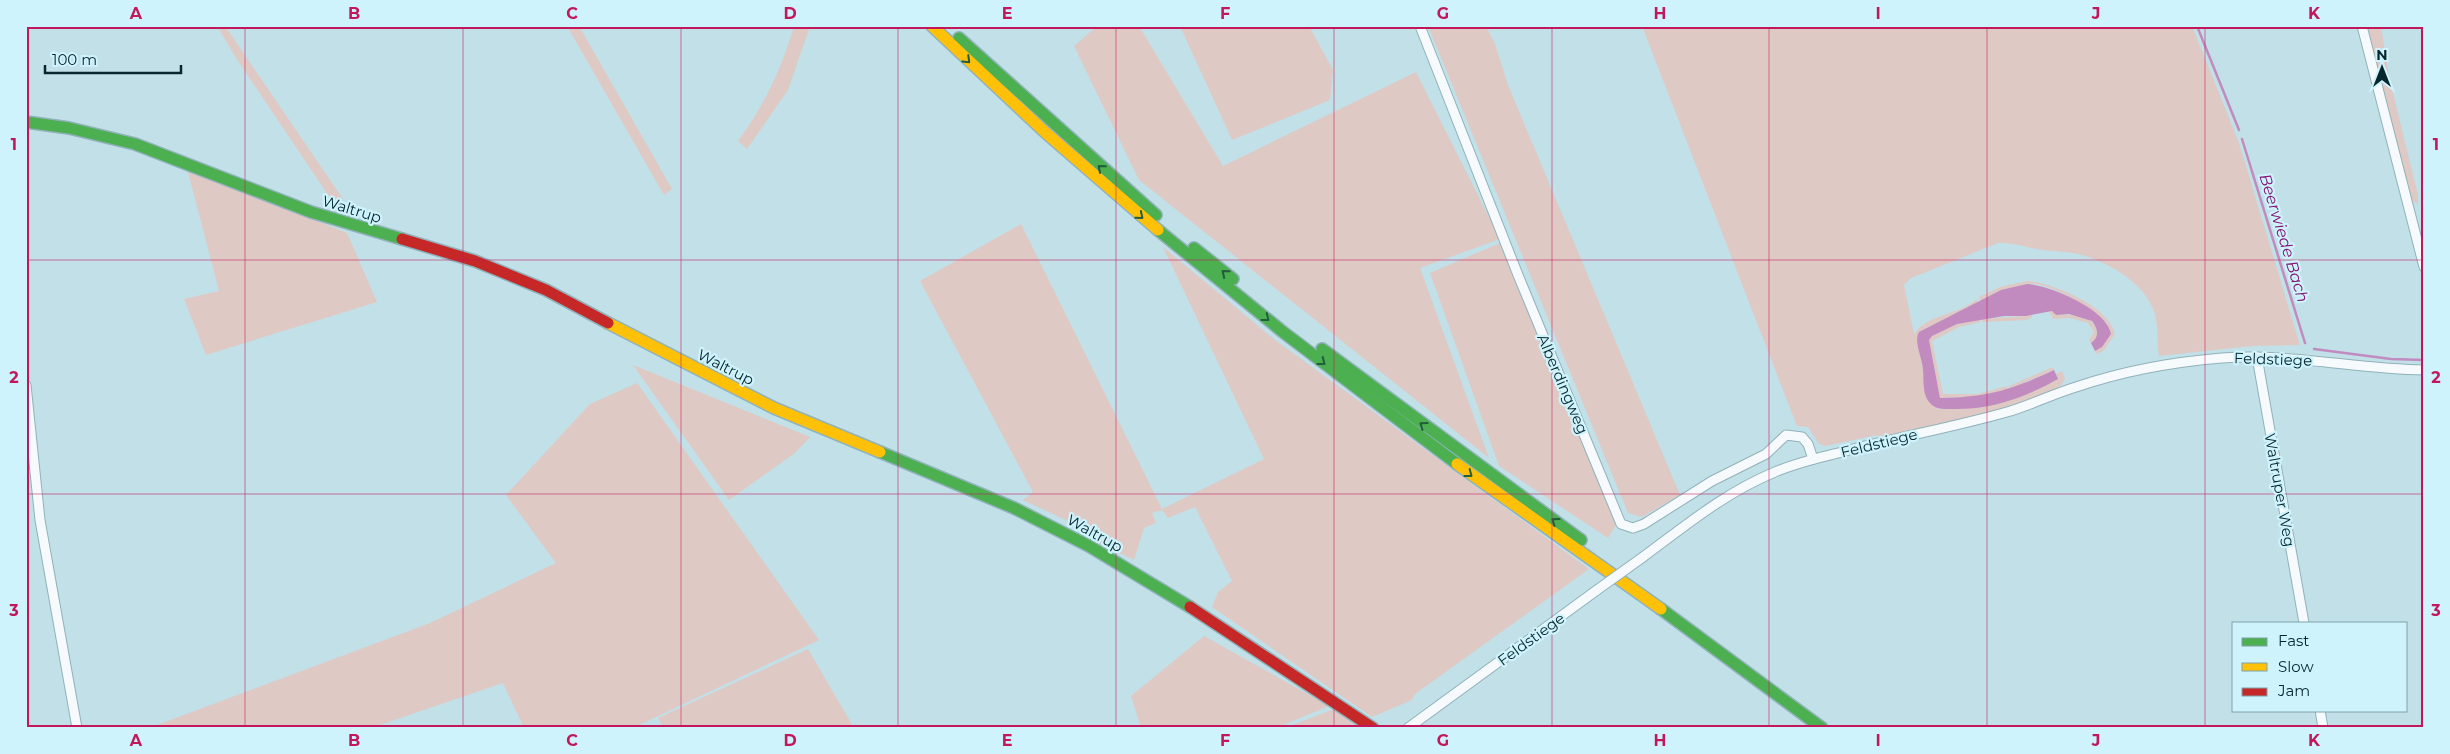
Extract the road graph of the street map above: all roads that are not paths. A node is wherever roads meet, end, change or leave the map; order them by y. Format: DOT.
graph roads {
  1 [pos="932,26"];
  2 [pos="947,26"];
  3 [pos="1420,26"];
  4 [pos="2362,26"];
  5 [pos="26,122"];
  6 [pos="2424,267"];
  7 [pos="2257,357"];
  8 [pos="2424,370"];
  9 [pos="26,385"];
  10 [pos="1814,459"];
  11 [pos="2304,622"];
  12 [pos="2320,712"];
  13 [pos="77,728"];
  14 [pos="1373,728"];
  15 [pos="1408,728"];
  16 [pos="1822,728"];
  17 [pos="1836,728"];
  18 [pos="2323,728"];
  1 -- 16 [label="main road, one-way"];
  17 -- 2 [label="main road, one-way"];
  3 -- 10 [label="street, Alberdingweg"];
  4 -- 6 [label="street"];
  5 -- 14 [label="main road, Waltrup"];
  7 -- 8 [label="street, Feldstiege"];
  7 -- 10 [label="street, Feldstiege"];
  7 -- 11 [label="street, Waltruper Weg"];
  9 -- 13 [label="street"];
  10 -- 15 [label="street, Feldstiege, bridge"];
  12 -- 18 [label="street"];
}
